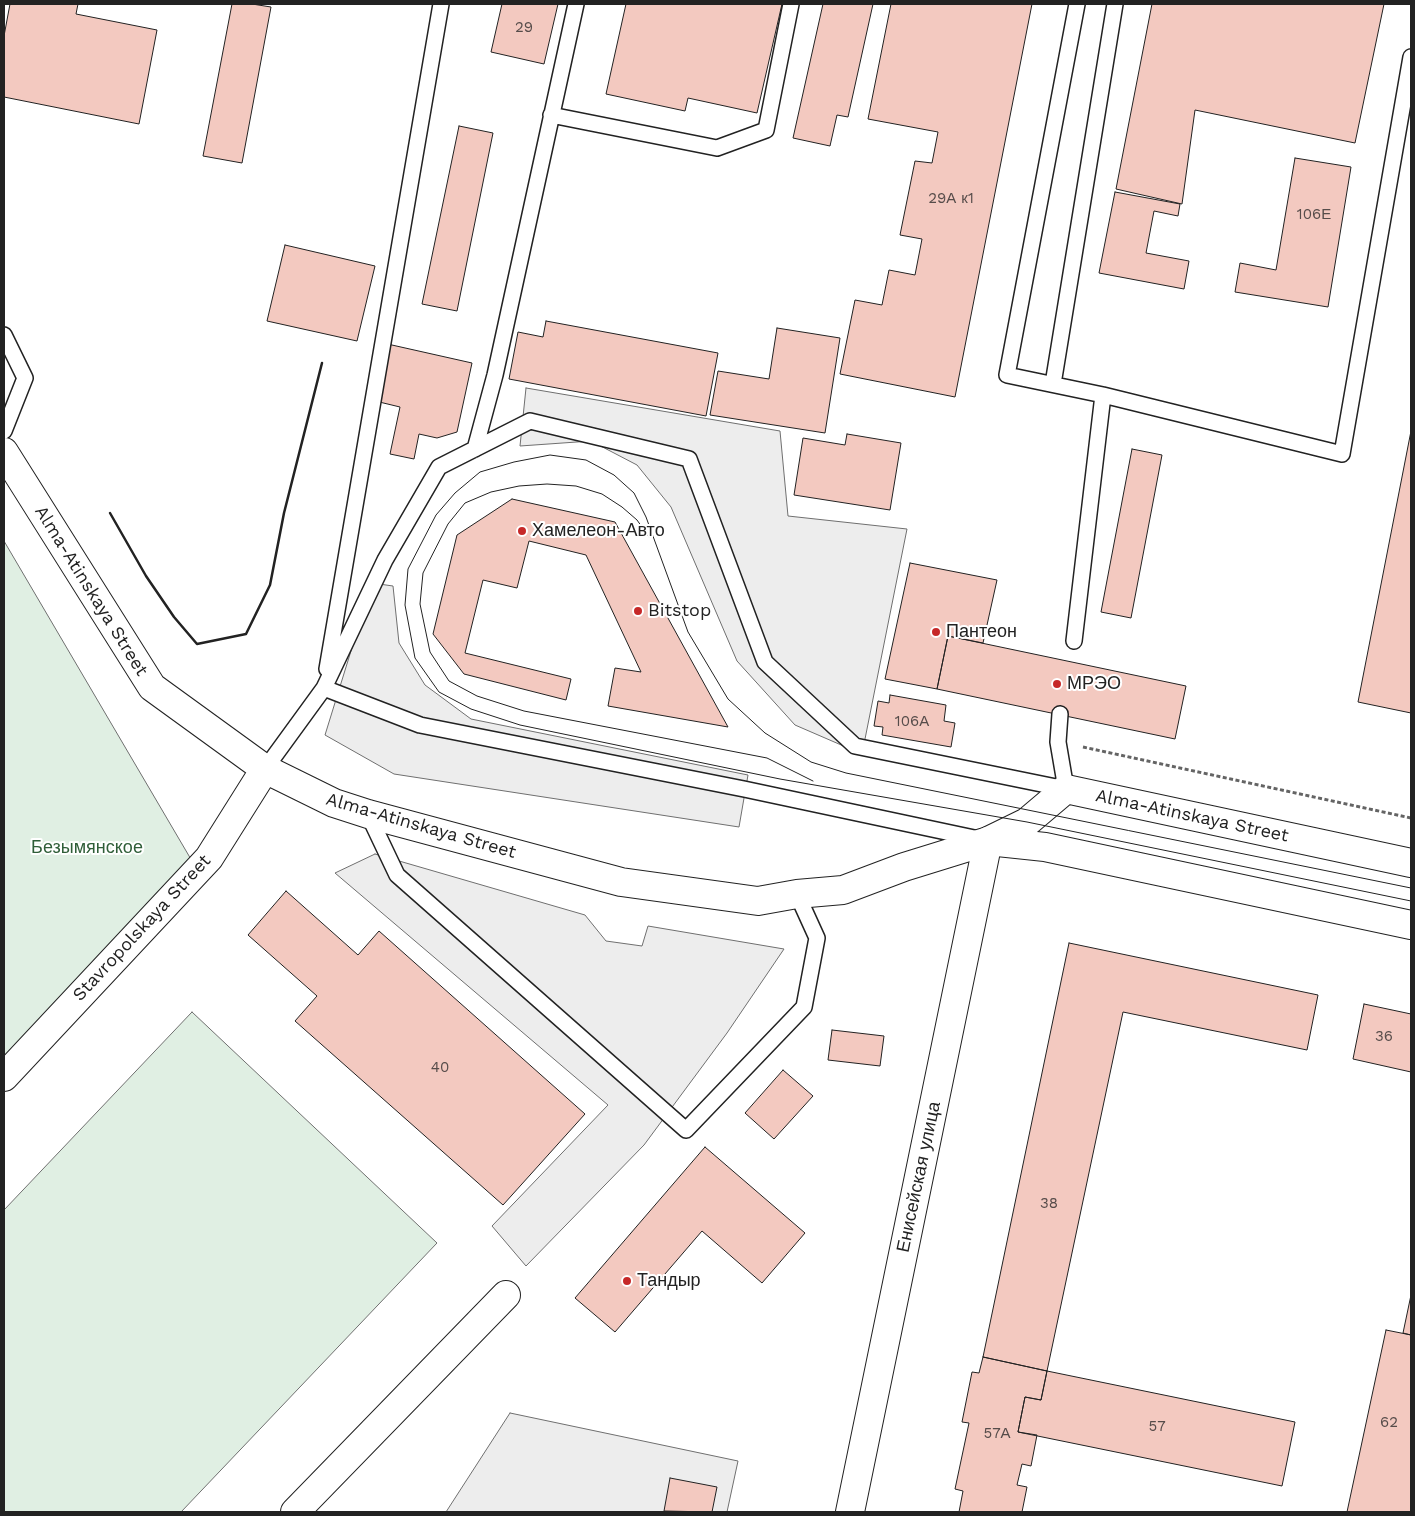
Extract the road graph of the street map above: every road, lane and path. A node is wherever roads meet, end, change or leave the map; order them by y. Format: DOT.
graph roads {
  1 [pos="441,4"];
  2 [pos="576,4"];
  3 [pos="791,4"];
  4 [pos="1077,4"];
  5 [pos="1115,4"];
  6 [pos="1411,57"];
  7 [pos="551,115"];
  8 [pos="4,335"];
  9 [pos="1052,384"];
  10 [pos="1103,395"];
  11 [pos="4,430"];
  12 [pos="476,449"];
  13 [pos="4,452"];
  14 [pos="1074,641"];
  15 [pos="324,688"];
  16 [pos="1060,714"];
  17 [pos="1058,742"];
  18 [pos="265,769"];
  19 [pos="1066,789"];
  20 [pos="368,814"];
  21 [pos="1411,818"];
  22 [pos="988,841"];
  23 [pos="1411,863"];
  24 [pos="797,894"];
  25 [pos="1411,924"];
  26 [pos="4,1077"];
  27 [pos="506,1295"];
  28 [pos="295,1512"];
  29 [pos="850,1512"];
  1 -- 15 [label="lane"];
  2 -- 7 [label="lane"];
  3 -- 7 [label="lane"];
  4 -- 9 [label="lane"];
  5 -- 9 [label="lane"];
  6 -- 10 [label="lane"];
  7 -- 12 [label="lane"];
  8 -- 11 [label="lane"];
  9 -- 10 [label="lane"];
  10 -- 14 [label="lane"];
  12 -- 15 [label="lane"];
  12 -- 19 [label="lane"];
  13 -- 18 [label="street, Alma-Atinskaya Street"];
  15 -- 18 [label="lane"];
  15 -- 22 [label="lane"];
  16 -- 17 [label="lane"];
  17 -- 19 [label="lane"];
  17 -- 21 [label="path"];
  18 -- 20 [label="street, Alma-Atinskaya Street"];
  18 -- 26 [label="street, Stavropolskaya Street"];
  19 -- 22 [label="street, Alma-Atinskaya Street"];
  19 -- 23 [label="street, Alma-Atinskaya Street"];
  20 -- 24 [label="street, Alma-Atinskaya Street"];
  20 -- 24 [label="lane"];
  22 -- 24 [label="street, Alma-Atinskaya Street"];
  22 -- 25 [label="street, Alma-Atinskaya Street"];
  22 -- 29 [label="street, Енисейская улица"];
  27 -- 28 [label="street"];
}
